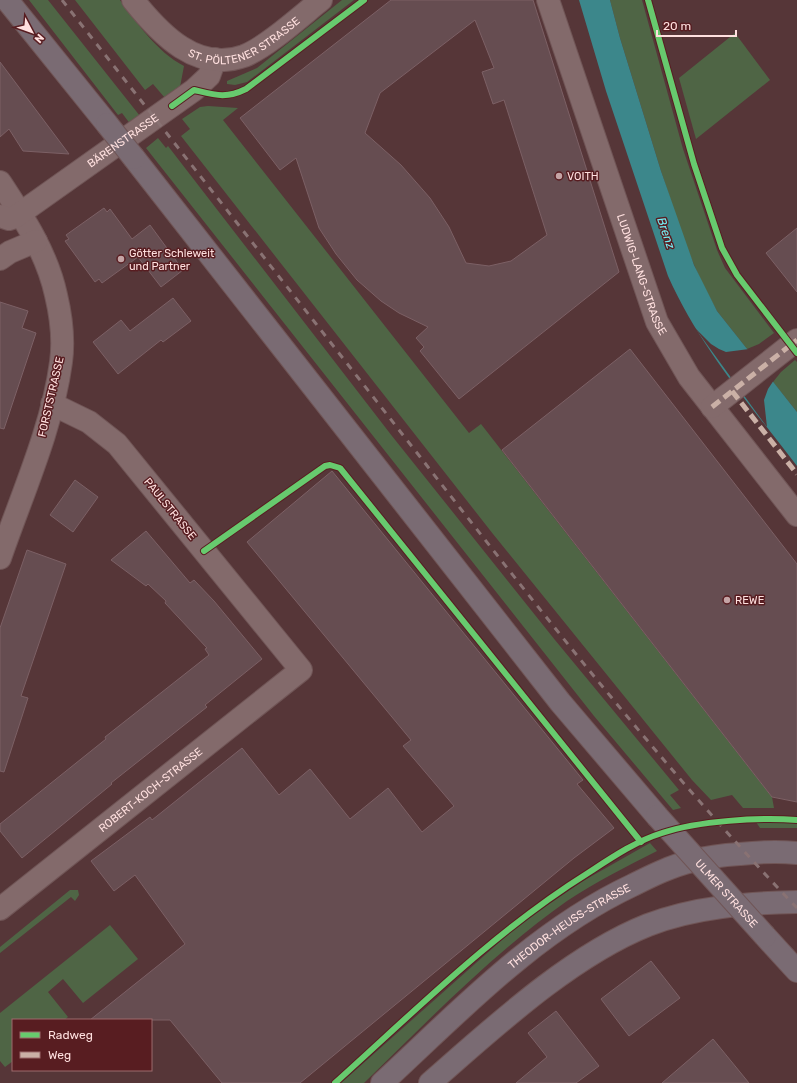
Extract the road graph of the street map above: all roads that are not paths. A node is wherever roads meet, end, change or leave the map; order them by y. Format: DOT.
graph roads {
  1 [pos="8,0"];
  2 [pos="133,0"];
  3 [pos="320,0"];
  4 [pos="548,0"];
  5 [pos="215,59"];
  6 [pos="0,182"];
  7 [pos="10,215"];
  8 [pos="36,241"];
  9 [pos="0,259"];
  10 [pos="791,344"];
  11 [pos="52,404"];
  12 [pos="712,407"];
  13 [pos="797,515"];
  14 [pos="0,558"];
  15 [pos="301,670"];
  16 [pos="797,853"];
  17 [pos="797,902"];
  18 [pos="0,909"];
  19 [pos="797,971"];
  20 [pos="382,1083"];
  21 [pos="430,1083"];
  1 -- 19 [label="main road, ULMER STRASSE, bridge"];
  2 -- 5 [label="street, ST. PÖLTENER STRASSE"];
  3 -- 5 [label="street, ST. PÖLTENER STRASSE"];
  4 -- 12 [label="street, LUDWIG-LANG-STRASSE"];
  5 -- 7 [label="street, BÄRENSTRASSE"];
  6 -- 7 [label="street, FORSTSTRASSE"];
  7 -- 8 [label="street, FORSTSTRASSE"];
  8 -- 9 [label="street"];
  8 -- 11 [label="street, FORSTSTRASSE"];
  10 -- 12 [label="street"];
  11 -- 14 [label="street, FORSTSTRASSE"];
  11 -- 15 [label="street, PAULSTRASSE"];
  12 -- 13 [label="street, LUDWIG-LANG-STRASSE"];
  15 -- 18 [label="street, ROBERT-KOCH-STRASSE"];
  16 -- 20 [label="main road, THEODOR-HEUSS-STRASSE"];
  17 -- 21 [label="main road"];
}
